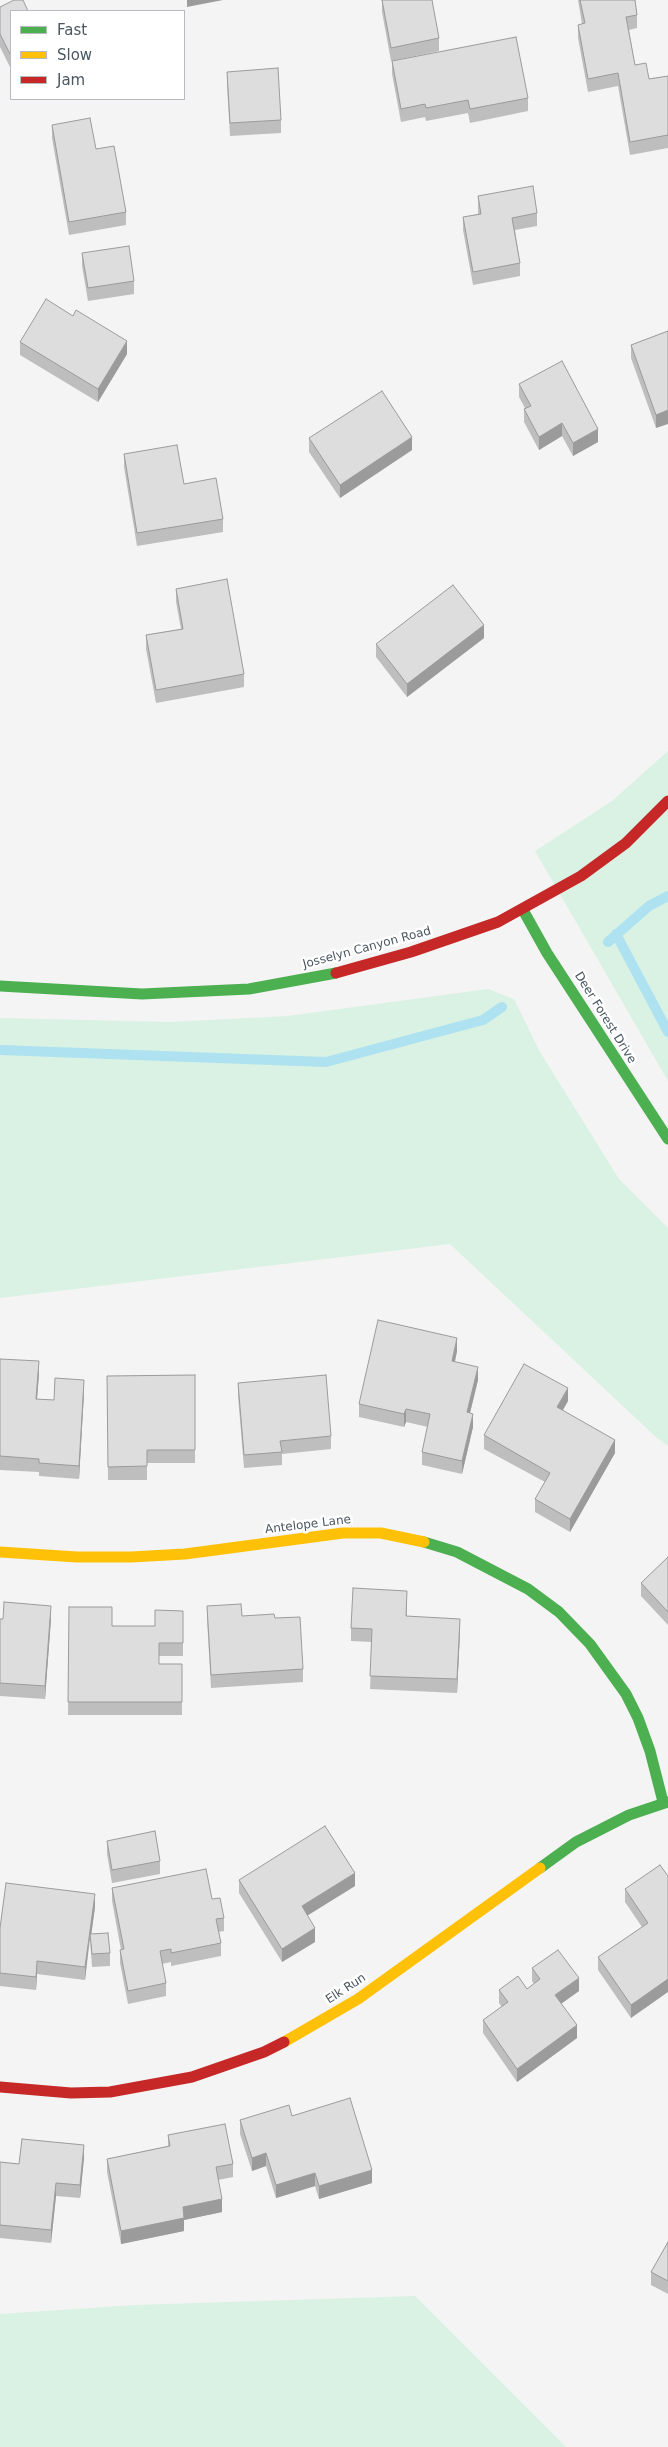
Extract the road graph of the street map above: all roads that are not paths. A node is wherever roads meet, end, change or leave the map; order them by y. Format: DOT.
graph roads {
  1 [pos="668,801"];
  2 [pos="523,910"];
  3 [pos="0,986"];
  4 [pos="668,1139"];
  5 [pos="0,1552"];
  6 [pos="665,1802"];
  7 [pos="0,2087"];
  1 -- 2 [label="street, Josselyn Canyon Road"];
  2 -- 3 [label="street, Josselyn Canyon Road"];
  2 -- 4 [label="street, Deer Forest Drive"];
  5 -- 6 [label="street, Antelope Lane"];
  6 -- 7 [label="street, Elk Run"];
}
